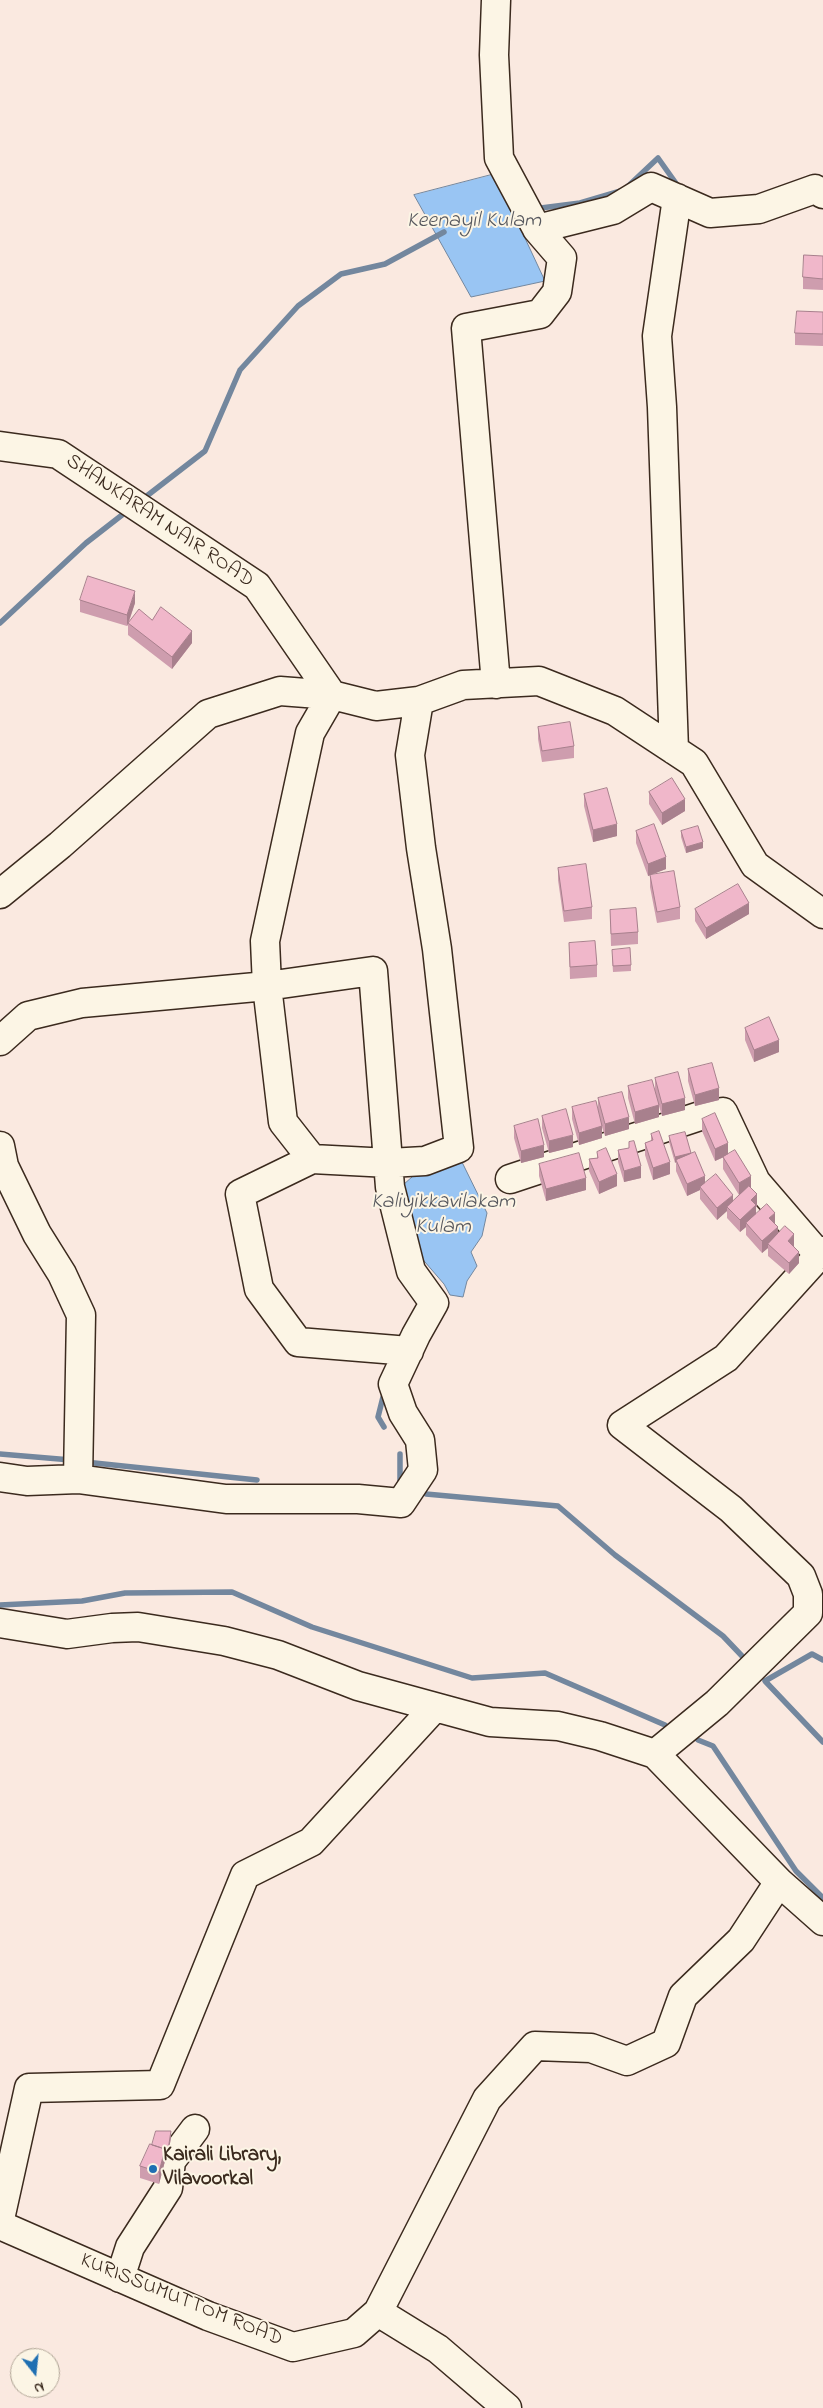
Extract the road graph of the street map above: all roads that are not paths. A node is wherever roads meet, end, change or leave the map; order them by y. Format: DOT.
graph roads {
  1 [pos="496,0"];
  2 [pos="823,194"];
  3 [pos="677,198"];
  4 [pos="531,217"];
  5 [pos="0,446"];
  6 [pos="496,684"];
  7 [pos="332,695"];
  8 [pos="419,701"];
  9 [pos="674,750"];
  10 [pos="0,894"];
  11 [pos="823,914"];
  12 [pos="267,986"];
  13 [pos="0,1041"];
  14 [pos="0,1146"];
  15 [pos="312,1159"];
  16 [pos="389,1163"];
  17 [pos="510,1179"];
  18 [pos="821,1253"];
  19 [pos="409,1351"];
  20 [pos="79,1467"];
  21 [pos="0,1477"];
  22 [pos="0,1623"];
  23 [pos="435,1707"];
  24 [pos="655,1754"];
  25 [pos="779,1882"];
  26 [pos="823,1920"];
  27 [pos="195,2129"];
  28 [pos="0,2219"];
  29 [pos="0,2225"];
  30 [pos="120,2278"];
  31 [pos="378,2312"];
  32 [pos="507,2408"];
  1 -- 4 [label="street"];
  2 -- 3 [label="street"];
  3 -- 4 [label="street"];
  3 -- 9 [label="street"];
  4 -- 6 [label="street"];
  5 -- 7 [label="street, SHANKARAM NAIR ROAD"];
  6 -- 8 [label="street"];
  6 -- 9 [label="street"];
  7 -- 8 [label="street"];
  7 -- 10 [label="street"];
  7 -- 12 [label="street"];
  8 -- 16 [label="street"];
  9 -- 11 [label="street"];
  12 -- 13 [label="street"];
  12 -- 15 [label="street"];
  12 -- 16 [label="street"];
  14 -- 20 [label="street"];
  15 -- 16 [label="street"];
  15 -- 19 [label="street"];
  16 -- 19 [label="street"];
  17 -- 18 [label="street"];
  18 -- 24 [label="street"];
  19 -- 20 [label="street"];
  20 -- 21 [label="street"];
  22 -- 23 [label="street"];
  23 -- 24 [label="street"];
  23 -- 28 [label="street"];
  24 -- 25 [label="street"];
  25 -- 26 [label="street"];
  25 -- 31 [label="street"];
  27 -- 30 [label="street"];
  29 -- 30 [label="street, KURISSUMUTTOM ROAD"];
  30 -- 31 [label="street, KURISSUMUTTOM ROAD"];
  31 -- 32 [label="street"];
}
